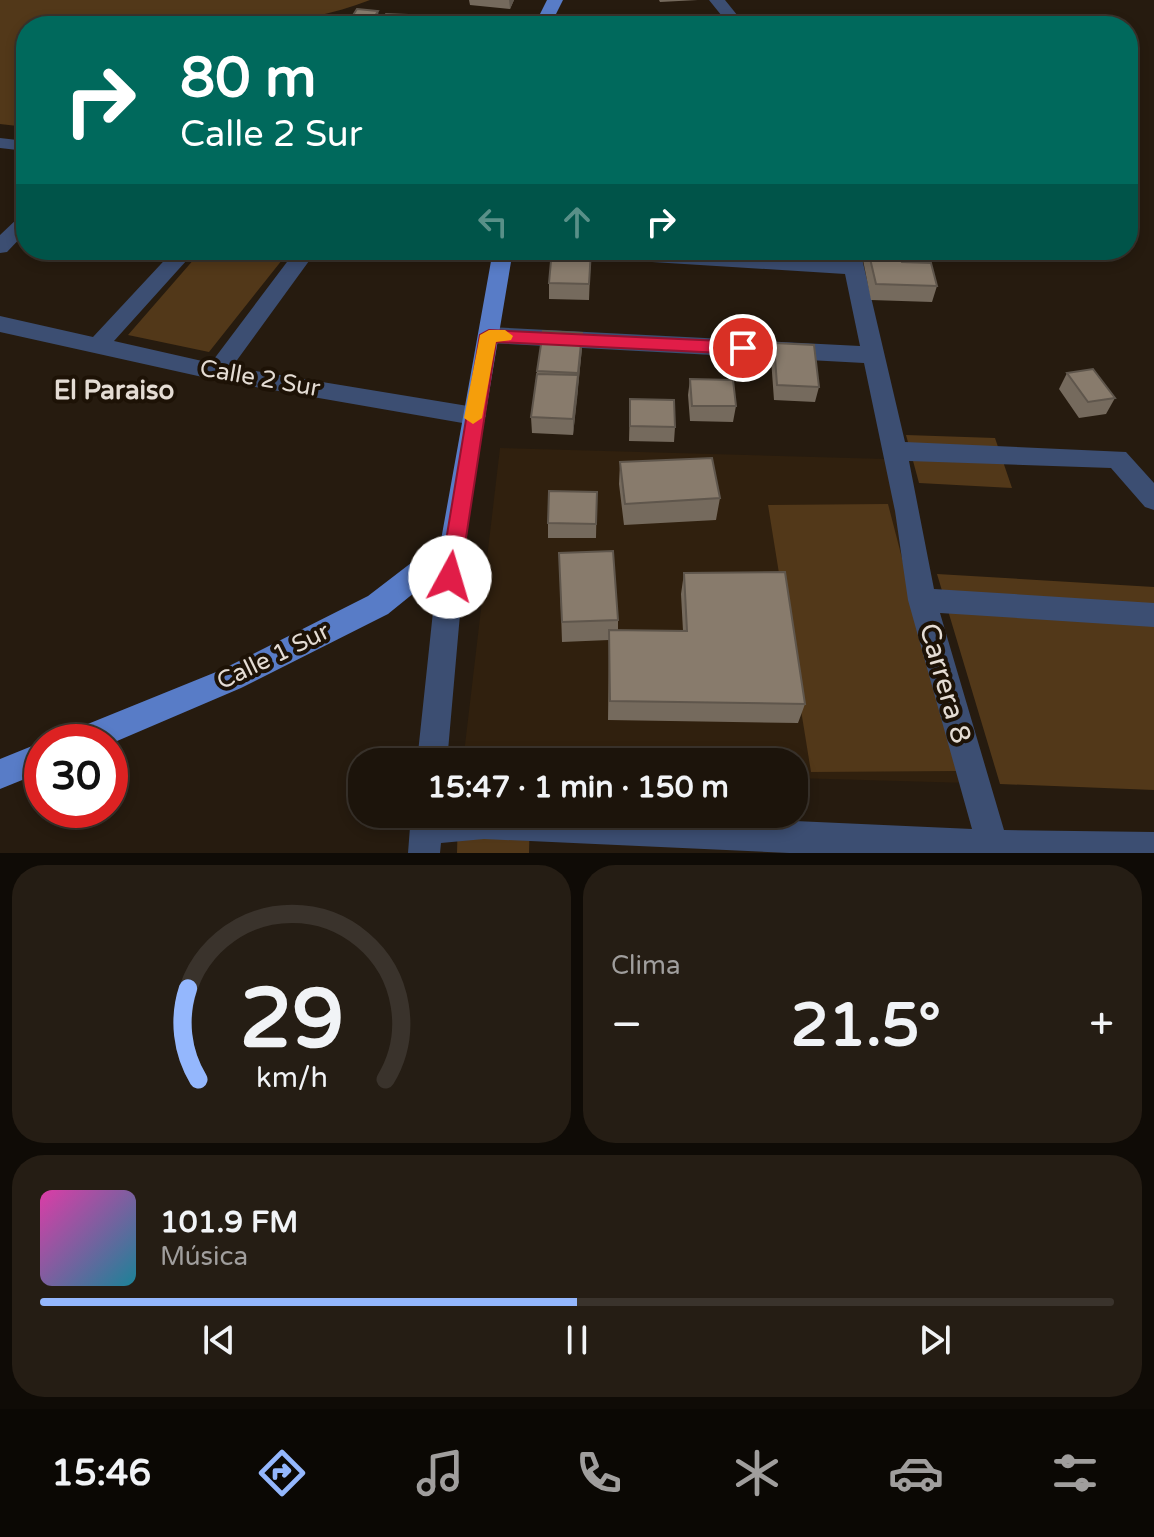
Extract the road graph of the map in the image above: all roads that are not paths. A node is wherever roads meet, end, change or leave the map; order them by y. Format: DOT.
graph roads {
  1 [pos="717,0"];
  2 [pos="730,16"];
  3 [pos="16,231"];
  4 [pos="0,247"];
  5 [pos="177,260"];
  6 [pos="300,260"];
  7 [pos="501,260"];
  8 [pos="851,260"];
  9 [pos="0,324"];
  10 [pos="489,335"];
  11 [pos="98,345"];
  12 [pos="871,355"];
  13 [pos="216,372"];
  14 [pos="474,416"];
  15 [pos="892,451"];
  16 [pos="1154,500"];
  17 [pos="453,546"];
  18 [pos="922,600"];
  19 [pos="1154,615"];
  20 [pos="122,724"];
  21 [pos="433,748"];
  22 [pos="24,766"];
  23 [pos="2,777"];
  24 [pos="426,832"];
  25 [pos="1154,848"];
  26 [pos="994,849"];
  1 -- 2 [label="street"];
  3 -- 4 [label="street"];
  5 -- 11 [label="street"];
  6 -- 13 [label="street"];
  7 -- 10 [label="main road"];
  8 -- 12 [label="street, Carrera 8"];
  9 -- 11 [label="street, Calle 2 Sur"];
  10 -- 12 [label="street"];
  10 -- 14 [label="main road"];
  11 -- 13 [label="street, Calle 2 Sur"];
  12 -- 15 [label="street, Carrera 8"];
  13 -- 14 [label="street, Calle 2 Sur"];
  14 -- 17 [label="main road"];
  15 -- 16 [label="street"];
  15 -- 18 [label="street, Carrera 8"];
  17 -- 20 [label="main road, Calle 1 Sur"];
  17 -- 21 [label="street"];
  18 -- 19 [label="street"];
  18 -- 26 [label="street, Carrera 8"];
  22 -- 23 [label="main road"];
  24 -- 26 [label="street"];
  25 -- 26 [label="street"];
}
